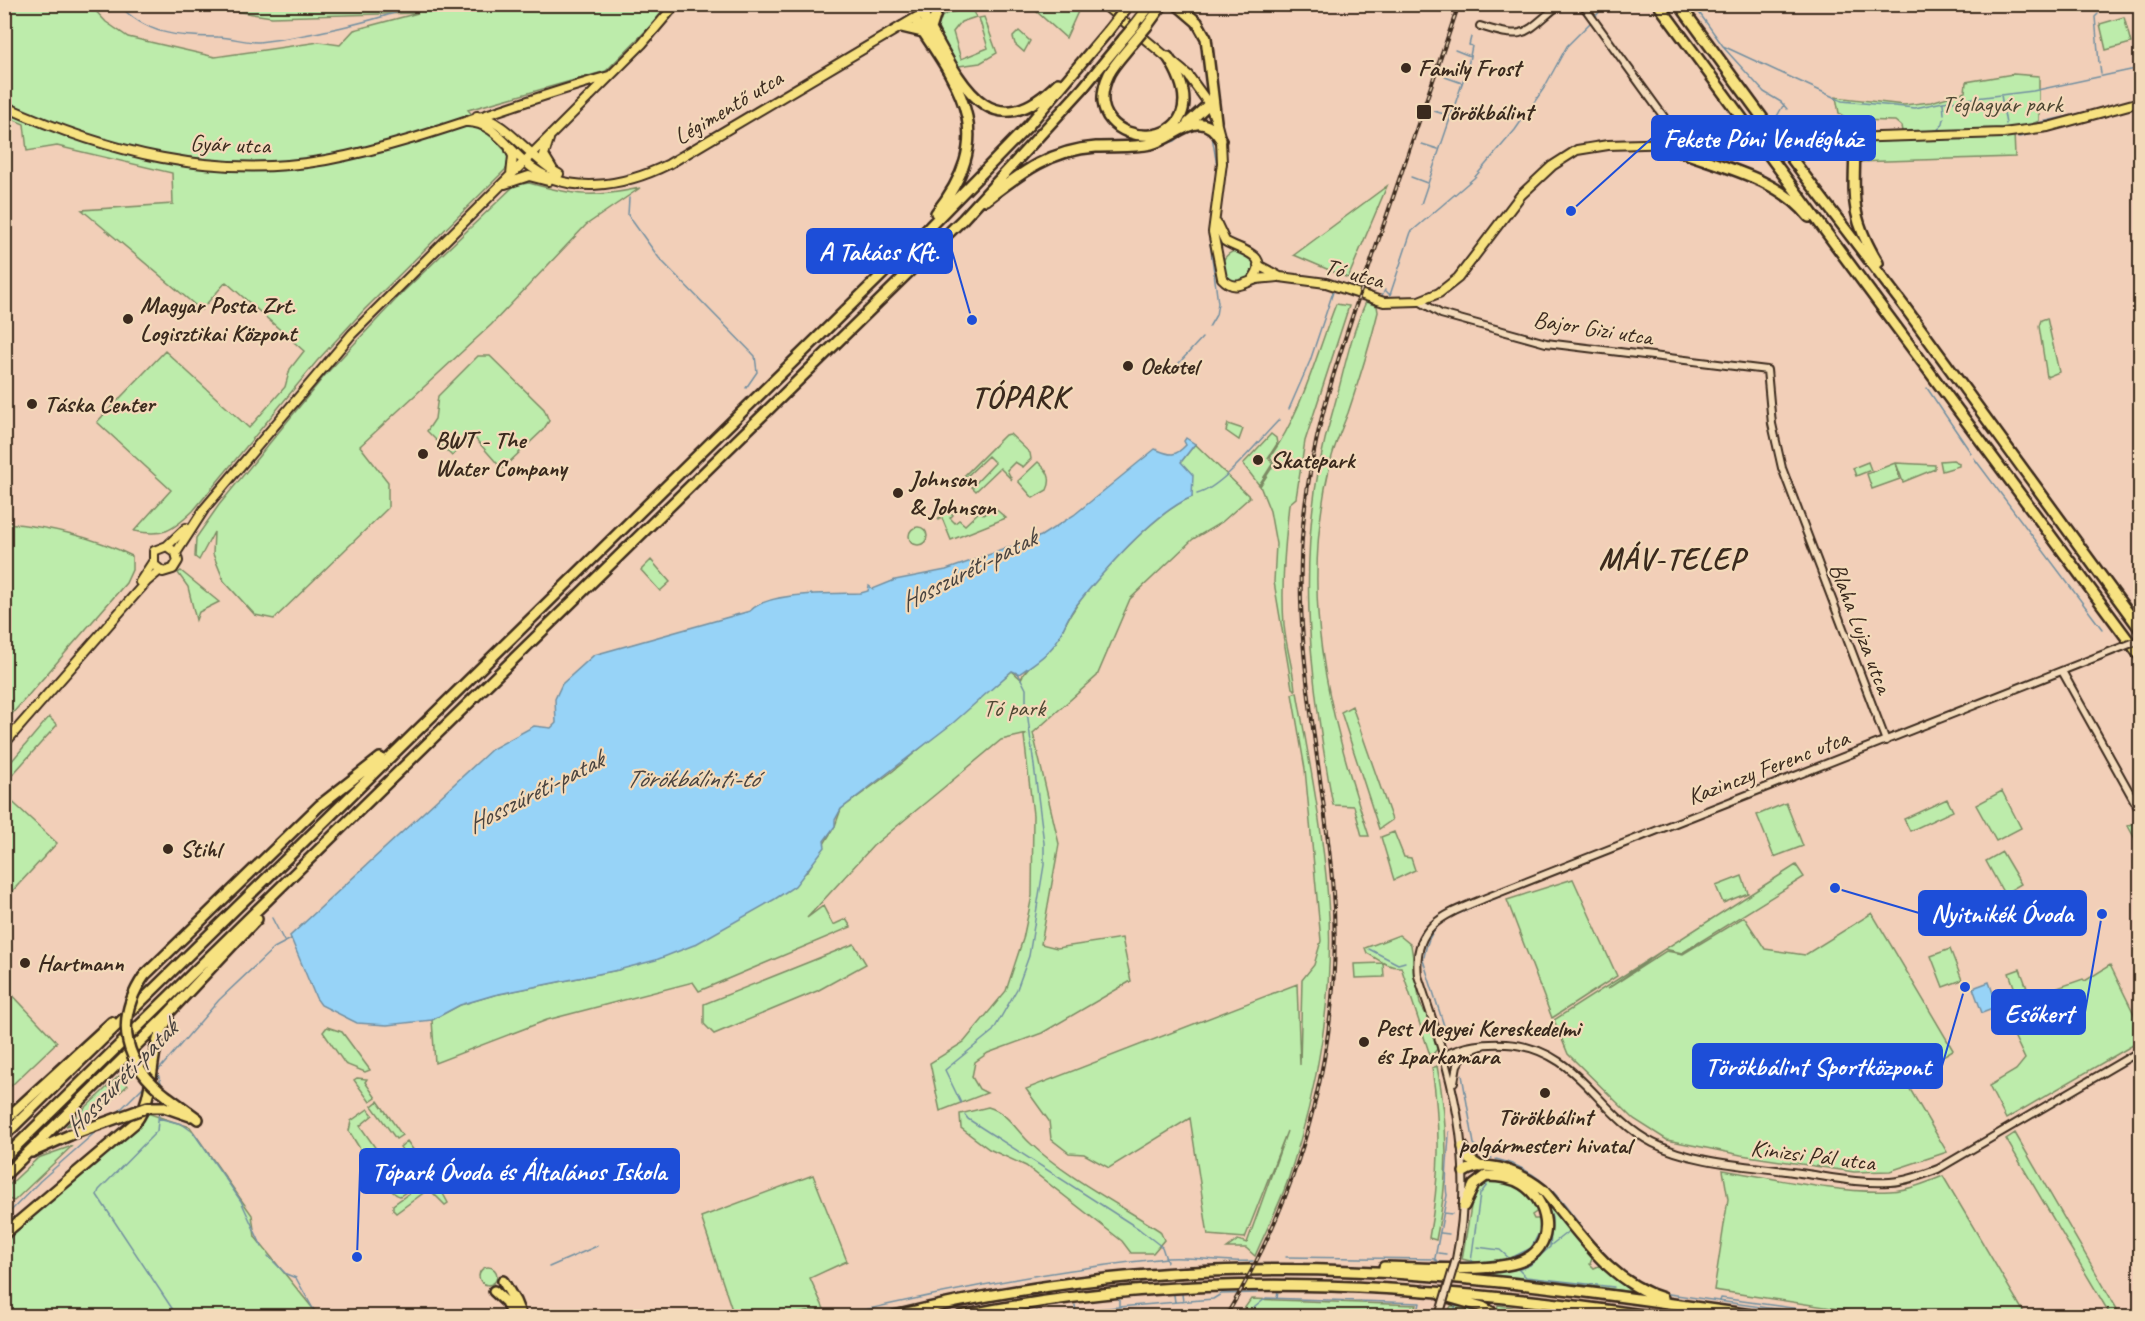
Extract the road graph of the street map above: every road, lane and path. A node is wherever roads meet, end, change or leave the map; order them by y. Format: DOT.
graph roads {
  1 [pos="676,4"];
  2 [pos="939,4"];
  3 [pos="1151,4"];
  4 [pos="1163,4"];
  5 [pos="1176,4"];
  6 [pos="1560,4"];
  7 [pos="1582,4"];
  8 [pos="1658,4"];
  9 [pos="1679,4"];
  10 [pos="1103,5"];
  11 [pos="1128,6"];
  12 [pos="919,17"];
  13 [pos="1480,26"];
  14 [pos="902,27"];
  15 [pos="927,30"];
  16 [pos="1105,34"];
  17 [pos="1128,41"];
  18 [pos="1168,57"];
  19 [pos="610,76"];
  20 [pos="579,85"];
  21 [pos="588,97"];
  22 [pos="2140,102"];
  23 [pos="1209,104"];
  24 [pos="4,106"];
  25 [pos="475,116"];
  26 [pos="1216,121"];
  27 [pos="459,123"];
  28 [pos="1182,129"];
  29 [pos="551,136"];
  30 [pos="1855,138"];
  31 [pos="1752,139"];
  32 [pos="1221,140"];
  33 [pos="1784,143"];
  34 [pos="1674,144"];
  35 [pos="510,148"];
  36 [pos="531,155"];
  37 [pos="524,162"];
  38 [pos="559,174"];
  39 [pos="511,175"];
  40 [pos="579,184"];
  41 [pos="498,189"];
  42 [pos="1217,208"];
  43 [pos="963,219"];
  44 [pos="1236,247"];
  45 [pos="908,249"];
  46 [pos="1218,264"];
  47 [pos="1258,265"];
  48 [pos="1858,272"];
  49 [pos="1280,277"];
  50 [pos="1250,282"];
  51 [pos="1419,301"];
  52 [pos="1904,306"];
  53 [pos="1770,380"];
  54 [pos="209,503"];
  55 [pos="167,546"];
  56 [pos="176,553"];
  57 [pos="153,562"];
  58 [pos="159,571"];
  59 [pos="107,627"];
  60 [pos="2140,629"];
  61 [pos="2140,640"];
  62 [pos="2140,656"];
  63 [pos="2062,672"];
  64 [pos="415,730"];
  65 [pos="1886,741"];
  66 [pos="4,744"];
  67 [pos="2140,811"];
  68 [pos="296,873"];
  69 [pos="154,988"];
  70 [pos="186,995"];
  71 [pos="1439,1037"];
  72 [pos="1486,1044"];
  73 [pos="1460,1048"];
  74 [pos="1467,1052"];
  75 [pos="2140,1052"];
  76 [pos="1445,1055"];
  77 [pos="1453,1086"];
  78 [pos="4,1121"];
  79 [pos="4,1136"];
  80 [pos="1464,1147"];
  81 [pos="25,1156"];
  82 [pos="4,1158"];
  83 [pos="1464,1172"];
  84 [pos="1485,1172"];
  85 [pos="4,1176"];
  86 [pos="1464,1206"];
  87 [pos="4,1234"];
  88 [pos="1366,1272"];
  89 [pos="503,1281"];
  90 [pos="1428,1290"];
  91 [pos="494,1291"];
  92 [pos="1720,1311"];
  93 [pos="1439,1316"];
  94 [pos="512,1317"];
  95 [pos="520,1317"];
  96 [pos="894,1317"];
  97 [pos="961,1317"];
  98 [pos="1498,1317"];
  99 [pos="1649,1317"];
  100 [pos="1758,1317"];
  1 -- 19 [label="main road"];
  2 -- 12 [label="main road, Légimentő utca"];
  2 -- 15 [label="highway"];
  3 -- 17 [label="highway, bridge"];
  4 -- 17 [label="highway, bridge"];
  5 -- 26 [label="highway"];
  6 -- 13 [label="street"];
  7 -- 34 [label="street"];
  8 -- 31 [label="highway"];
  9 -- 33 [label="highway, bridge"];
  10 -- 18 [label="main road"];
  11 -- 16 [label="highway, bridge"];
  12 -- 14 [label="main road, Légimentő utca"];
  12 -- 15 [label="highway"];
  14 -- 15 [label="highway"];
  14 -- 40 [label="main road, Légimentő utca"];
  15 -- 16 [label="highway"];
  15 -- 45 [label="highway"];
  16 -- 45 [label="highway"];
  17 -- 18 [label="highway"];
  17 -- 43 [label="highway"];
  18 -- 23 [label="main road"];
  19 -- 20 [label="main road, Gyár utca"];
  19 -- 21 [label="main road"];
  20 -- 21 [label="main road"];
  20 -- 25 [label="main road, Gyár utca"];
  21 -- 29 [label="main road"];
  22 -- 30 [label="main road"];
  23 -- 26 [label="main road"];
  23 -- 28 [label="highway"];
  24 -- 27 [label="main road, Gyár utca"];
  25 -- 27 [label="main road, Gyár utca"];
  25 -- 36 [label="main road"];
  26 -- 32 [label="main road"];
  27 -- 35 [label="main road, Gyár utca"];
  28 -- 32 [label="highway"];
  28 -- 43 [label="highway"];
  29 -- 36 [label="main road"];
  29 -- 38 [label="main road"];
  30 -- 33 [label="main road"];
  30 -- 52 [label="highway"];
  31 -- 34 [label="main road"];
  31 -- 48 [label="highway, bridge"];
  32 -- 42 [label="main road"];
  33 -- 52 [label="highway"];
  34 -- 48 [label="highway"];
  34 -- 51 [label="main road"];
  35 -- 37 [label="main road, Gyár utca"];
  35 -- 39 [label="main road"];
  36 -- 37 [label="main road"];
  36 -- 38 [label="main road"];
  37 -- 39 [label="main road"];
  37 -- 40 [label="main road, Légimentő utca"];
  38 -- 40 [label="main road"];
  39 -- 41 [label="main road"];
  40 -- 41 [label="main road"];
  41 -- 54 [label="main road"];
  42 -- 44 [label="main road"];
  42 -- 46 [label="main road"];
  43 -- 68 [label="highway"];
  44 -- 46 [label="main road"];
  44 -- 47 [label="main road"];
  45 -- 64 [label="highway"];
  46 -- 50 [label="main road"];
  47 -- 49 [label="main road, Tó utca"];
  47 -- 50 [label="main road"];
  48 -- 62 [label="highway"];
  49 -- 50 [label="main road, Tó utca"];
  49 -- 51 [label="main road, Tó utca"];
  51 -- 53 [label="street, Bajor Gizi utca"];
  52 -- 60 [label="highway"];
  53 -- 65 [label="street, Blaha Lujza utca"];
  54 -- 55 [label="main road"];
  54 -- 56 [label="main road"];
  55 -- 56 [label="main road"];
  55 -- 57 [label="main road"];
  56 -- 58 [label="main road"];
  57 -- 58 [label="main road"];
  57 -- 59 [label="main road"];
  58 -- 59 [label="main road"];
  59 -- 66 [label="main road"];
  61 -- 63 [label="street, Kazinczy Ferenc utca, bridge"];
  63 -- 65 [label="street, Kazinczy Ferenc utca"];
  63 -- 67 [label="street"];
  64 -- 69 [label="highway"];
  64 -- 81 [label="highway, bridge"];
  65 -- 71 [label="street, Kazinczy Ferenc utca"];
  68 -- 70 [label="highway"];
  68 -- 82 [label="highway"];
  69 -- 78 [label="highway"];
  69 -- 79 [label="highway"];
  70 -- 81 [label="highway"];
  70 -- 87 [label="highway"];
  71 -- 73 [label="street"];
  71 -- 76 [label="street"];
  72 -- 73 [label="street, Kinizsi Pál utca"];
  72 -- 74 [label="street, Kinizsi Pál utca"];
  72 -- 75 [label="street, Kinizsi Pál utca"];
  73 -- 76 [label="street, Kinizsi Pál utca"];
  74 -- 76 [label="street, Kinizsi Pál utca"];
  74 -- 77 [label="street"];
  76 -- 77 [label="street"];
  77 -- 80 [label="street"];
  80 -- 83 [label="street"];
  80 -- 84 [label="highway"];
  81 -- 85 [label="highway"];
  83 -- 84 [label="highway"];
  83 -- 86 [label="street"];
  84 -- 86 [label="highway"];
  84 -- 88 [label="highway"];
  84 -- 92 [label="highway"];
  86 -- 93 [label="street, bridge"];
  88 -- 92 [label="highway"];
  88 -- 96 [label="highway"];
  89 -- 95 [label="highway"];
  90 -- 97 [label="highway"];
  90 -- 98 [label="highway"];
  90 -- 99 [label="highway"];
  91 -- 94 [label="highway"];
  92 -- 100 [label="highway"];
}
